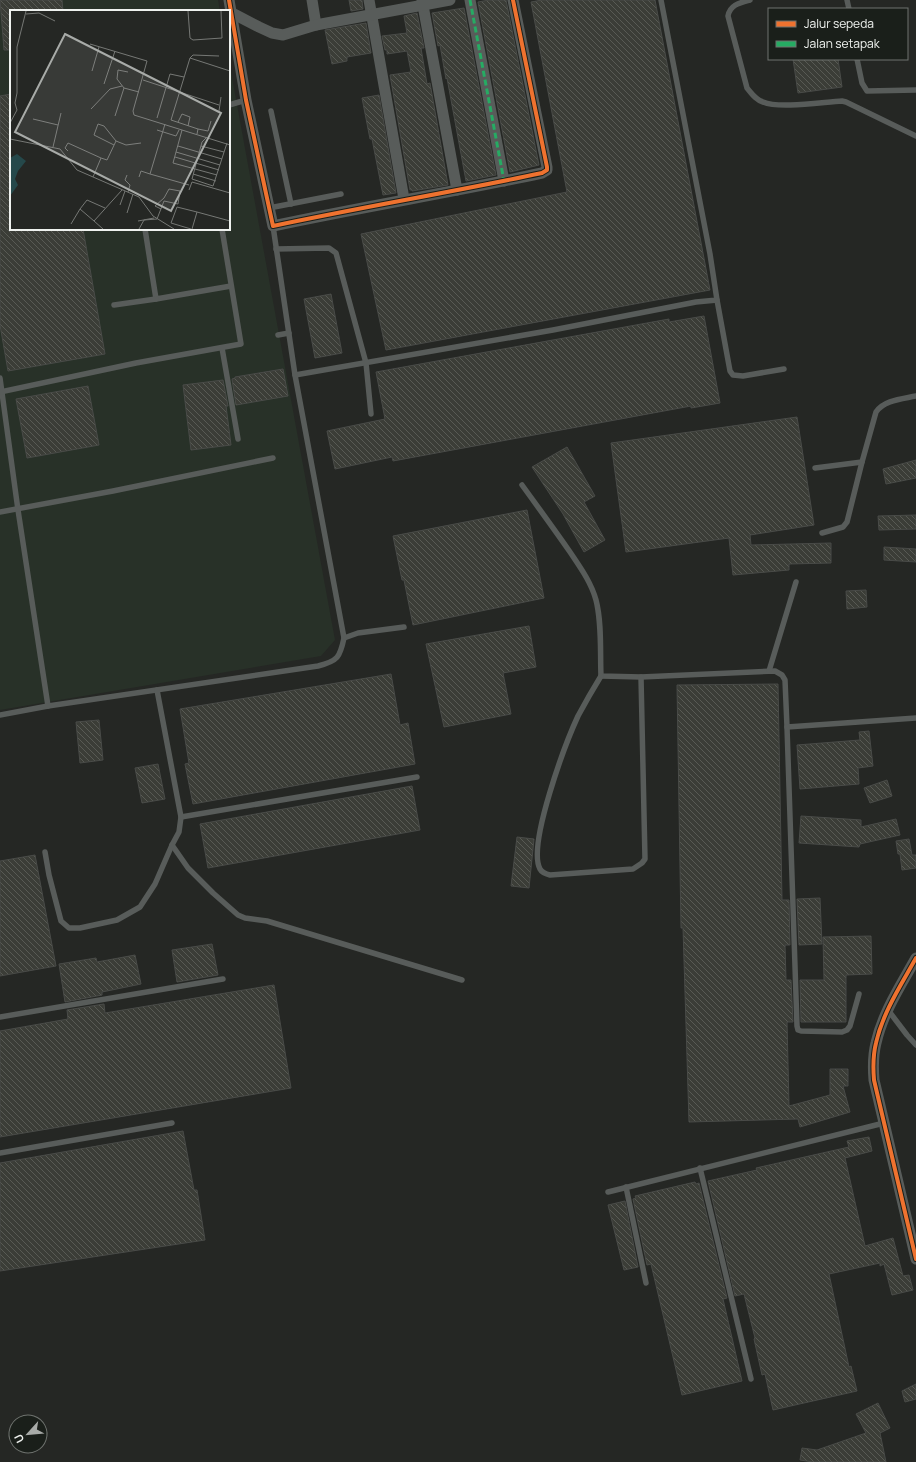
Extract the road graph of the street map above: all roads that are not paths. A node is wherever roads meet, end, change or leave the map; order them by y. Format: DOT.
graph roads {
  1 [pos="229,0"];
  2 [pos="312,0"];
  3 [pos="369,0"];
  4 [pos="450,0"];
  5 [pos="470,0"];
  6 [pos="513,0"];
  7 [pos="661,0"];
  8 [pos="750,0"];
  9 [pos="422,2"];
  10 [pos="232,13"];
  11 [pos="372,14"];
  12 [pos="316,25"];
  13 [pos="857,60"];
  14 [pos="916,90"];
  15 [pos="246,100"];
  16 [pos="230,105"];
  17 [pos="271,111"];
  18 [pos="916,136"];
  19 [pos="504,181"];
  20 [pos="458,190"];
  21 [pos="341,194"];
  22 [pos="404,199"];
  23 [pos="291,204"];
  24 [pos="269,208"];
  25 [pos="273,226"];
  26 [pos="145,230"];
  27 [pos="222,230"];
  28 [pos="276,248"];
  29 [pos="231,286"];
  30 [pos="156,299"];
  31 [pos="717,300"];
  32 [pos="114,305"];
  33 [pos="289,333"];
  34 [pos="278,335"];
  35 [pos="222,348"];
  36 [pos="366,363"];
  37 [pos="784,369"];
  38 [pos="295,375"];
  39 [pos="0,378"];
  40 [pos="1,391"];
  41 [pos="916,396"];
  42 [pos="371,414"];
  43 [pos="238,439"];
  44 [pos="273,458"];
  45 [pos="862,462"];
  46 [pos="816,468"];
  47 [pos="522,485"];
  48 [pos="18,510"];
  49 [pos="0,512"];
  50 [pos="822,533"];
  51 [pos="796,582"];
  52 [pos="404,627"];
  53 [pos="344,638"];
  54 [pos="769,671"];
  55 [pos="601,676"];
  56 [pos="641,677"];
  57 [pos="157,690"];
  58 [pos="48,706"];
  59 [pos="0,715"];
  60 [pos="916,718"];
  61 [pos="787,726"];
  62 [pos="417,777"];
  63 [pos="181,817"];
  64 [pos="172,845"];
  65 [pos="45,852"];
  66 [pos="916,958"];
  67 [pos="223,980"];
  68 [pos="462,980"];
  69 [pos="859,994"];
  70 [pos="888,1009"];
  71 [pos="0,1017"];
  72 [pos="916,1045"];
  73 [pos="172,1123"];
  74 [pos="884,1123"];
  75 [pos="0,1153"];
  76 [pos="700,1168"];
  77 [pos="626,1187"];
  78 [pos="608,1192"];
  79 [pos="916,1259"];
  80 [pos="646,1283"];
  81 [pos="751,1379"];
  1 -- 10 [label="street"];
  2 -- 12 [label="street"];
  3 -- 11 [label="street"];
  4 -- 9 [label="street"];
  5 -- 19 [label="street"];
  6 -- 19 [label="street"];
  7 -- 31 [label="lane"];
  8 -- 18 [label="lane"];
  9 -- 11 [label="street"];
  9 -- 20 [label="street"];
  10 -- 12 [label="street"];
  10 -- 15 [label="street"];
  11 -- 12 [label="street"];
  11 -- 22 [label="street"];
  13 -- 14 [label="lane"];
  15 -- 16 [label="lane"];
  15 -- 24 [label="street"];
  17 -- 23 [label="lane"];
  19 -- 20 [label="street"];
  20 -- 22 [label="street"];
  21 -- 23 [label="lane"];
  22 -- 25 [label="street"];
  23 -- 24 [label="lane"];
  24 -- 25 [label="street"];
  25 -- 28 [label="lane"];
  26 -- 30 [label="lane"];
  27 -- 29 [label="lane"];
  28 -- 33 [label="lane"];
  28 -- 36 [label="lane"];
  29 -- 30 [label="lane"];
  29 -- 35 [label="lane"];
  30 -- 32 [label="lane"];
  31 -- 36 [label="lane"];
  31 -- 37 [label="lane"];
  33 -- 34 [label="lane"];
  33 -- 38 [label="lane"];
  35 -- 40 [label="lane"];
  35 -- 43 [label="lane"];
  36 -- 38 [label="lane"];
  36 -- 42 [label="lane"];
  38 -- 53 [label="lane"];
  39 -- 40 [label="lane"];
  40 -- 48 [label="lane"];
  41 -- 45 [label="lane"];
  44 -- 48 [label="lane"];
  45 -- 46 [label="lane"];
  45 -- 50 [label="lane"];
  47 -- 55 [label="lane"];
  48 -- 49 [label="lane"];
  48 -- 58 [label="lane"];
  51 -- 54 [label="lane"];
  52 -- 53 [label="lane"];
  53 -- 57 [label="lane"];
  54 -- 56 [label="lane"];
  54 -- 61 [label="lane"];
  55 -- 56 [label="lane"];
  55 -- 56 [label="lane"];
  57 -- 58 [label="lane"];
  57 -- 63 [label="lane"];
  58 -- 59 [label="lane"];
  60 -- 61 [label="lane"];
  61 -- 69 [label="lane"];
  62 -- 63 [label="lane"];
  63 -- 64 [label="lane"];
  64 -- 65 [label="lane"];
  64 -- 68 [label="lane"];
  66 -- 70 [label="street"];
  67 -- 71 [label="lane"];
  70 -- 72 [label="lane"];
  70 -- 74 [label="street"];
  73 -- 75 [label="lane"];
  74 -- 76 [label="lane"];
  74 -- 79 [label="street"];
  76 -- 77 [label="lane"];
  76 -- 81 [label="lane"];
  77 -- 78 [label="lane"];
  77 -- 80 [label="lane"];
}
